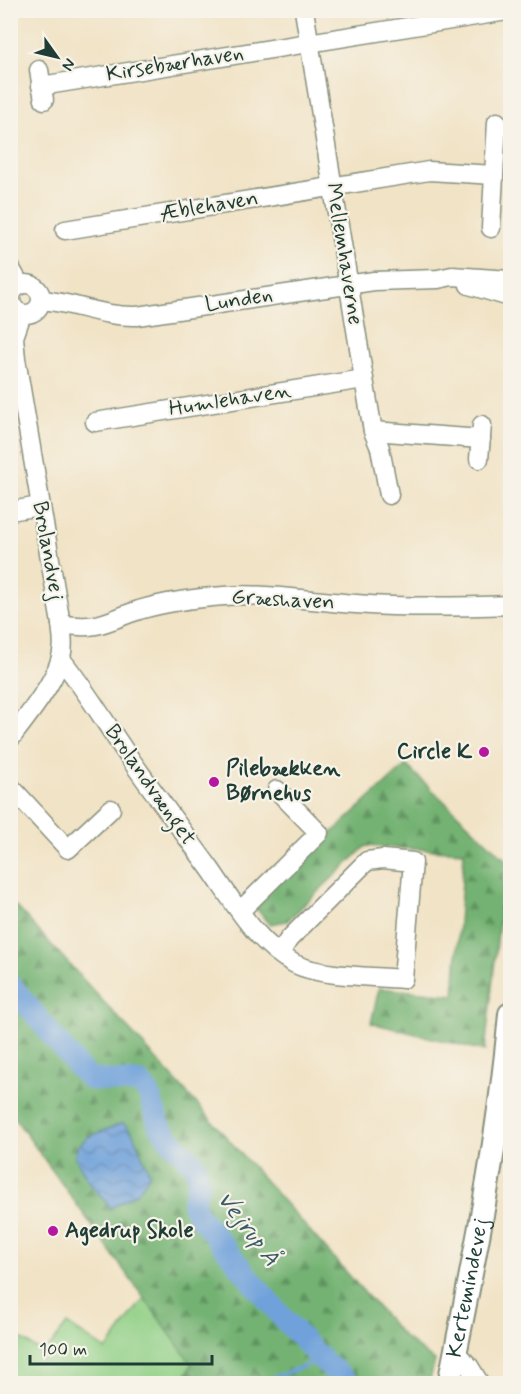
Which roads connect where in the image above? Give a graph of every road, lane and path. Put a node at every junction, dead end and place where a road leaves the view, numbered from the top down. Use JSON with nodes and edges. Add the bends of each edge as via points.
{"nodes":[{"id":1,"x":304,"y":10,"type":"edge"},
{"id":2,"x":507,"y":11,"type":"edge"},
{"id":3,"x":309,"y":42,"type":"junction"},
{"id":4,"x":41,"y":86,"type":"dead end"},
{"id":5,"x":497,"y":122,"type":"dead end"},
{"id":6,"x":494,"y":175,"type":"junction"},
{"id":7,"x":333,"y":186,"type":"junction"},
{"id":8,"x":491,"y":228,"type":"dead end"},
{"id":9,"x":65,"y":230,"type":"dead end"},
{"id":10,"x":10,"y":267,"type":"edge"},
{"id":11,"x":438,"y":279,"type":"junction"},
{"id":12,"x":510,"y":280,"type":"edge"},
{"id":13,"x":348,"y":283,"type":"junction"},
{"id":14,"x":20,"y":285,"type":"junction"},
{"id":15,"x":510,"y":297,"type":"edge"},
{"id":16,"x":42,"y":300,"type":"junction"},
{"id":17,"x":22,"y":314,"type":"junction"},
{"id":18,"x":12,"y":337,"type":"edge"},
{"id":19,"x":364,"y":379,"type":"junction"},
{"id":20,"x":95,"y":421,"type":"dead end"},
{"id":21,"x":373,"y":431,"type":"junction"},
{"id":22,"x":479,"y":459,"type":"dead end"},
{"id":23,"x":389,"y":495,"type":"dead end"},
{"id":24,"x":40,"y":506,"type":"junction"},
{"id":25,"x":10,"y":511,"type":"edge"},
{"id":26,"x":510,"y":605,"type":"edge"},
{"id":27,"x":61,"y":624,"type":"junction"},
{"id":28,"x":61,"y":659,"type":"junction"},
{"id":29,"x":10,"y":739,"type":"edge"},
{"id":30,"x":10,"y":786,"type":"edge"},
{"id":31,"x":277,"y":790,"type":"dead end"},
{"id":32,"x":111,"y":809,"type":"dead end"},
{"id":33,"x":240,"y":911,"type":"junction"},
{"id":34,"x":280,"y":953,"type":"junction"},
{"id":35,"x":510,"y":1014,"type":"edge"},
{"id":36,"x":455,"y":1352,"type":"junction"},
{"id":37,"x":449,"y":1383,"type":"edge"},
{"id":38,"x":480,"y":1383,"type":"edge"}],
"edges":[{"from":1,"to":3,"type":"street","name":"Mellemhaverne"},
{"from":2,"to":3,"type":"street","name":"Kirsebærhaven"},
{"from":3,"to":4,"type":"street","name":"Kirsebærhaven"},
{"from":3,"to":7,"type":"street","name":"Mellemhaverne"},
{"from":5,"to":6,"type":"street"},
{"from":6,"to":7,"type":"street","name":"Æblehaven","via":[[429,171]]},
{"from":6,"to":8,"type":"street"},
{"from":7,"to":9,"type":"street","name":"Æblehaven","via":[[86,232]]},
{"from":7,"to":13,"type":"street","name":"Mellemhaverne"},
{"from":10,"to":14,"type":"street"},
{"from":11,"to":12,"type":"street","name":"Lunden","via":[[452,276]]},
{"from":11,"to":13,"type":"street","name":"Lunden"},
{"from":11,"to":15,"type":"street","name":"Lunden"},
{"from":13,"to":16,"type":"street","name":"Lunden","via":[[137,316],[101,314]]},
{"from":13,"to":19,"type":"street","name":"Mellemhaverne"},
{"from":14,"to":16,"type":"street","via":[[36,287]]},
{"from":14,"to":17,"type":"street","via":[[11,298],[16,311]]},
{"from":16,"to":17,"type":"street","via":[[31,314]]},
{"from":17,"to":18,"type":"street","name":"Brolandvej"},
{"from":18,"to":24,"type":"street","name":"Brolandvej"},
{"from":19,"to":20,"type":"street","name":"Humlehaven"},
{"from":19,"to":21,"type":"street","name":"Mellemhaverne"},
{"from":21,"to":22,"type":"street","via":[[481,432]]},
{"from":21,"to":23,"type":"street","name":"Mellemhaverne"},
{"from":24,"to":25,"type":"street"},
{"from":24,"to":27,"type":"street","name":"Brolandvej"},
{"from":26,"to":27,"type":"street","name":"Græshaven","via":[[378,606],[279,596],[224,596],[164,604],[95,626]]},
{"from":27,"to":28,"type":"street","name":"Brolandvej"},
{"from":28,"to":29,"type":"street","name":"Brolandvej"},
{"from":28,"to":33,"type":"street","name":"Brolandvænget"},
{"from":30,"to":32,"type":"street","via":[[68,849]]},
{"from":31,"to":33,"type":"street","via":[[319,833]]},
{"from":33,"to":34,"type":"street","name":"Brolandvænget","via":[[267,944]]},
{"from":34,"to":34,"type":"street","name":"Brolandvænget","via":[[296,964],[320,971],[403,979],[413,862],[367,861],[289,939]]},
{"from":35,"to":36,"type":"main road","name":"Kertemindevej","via":[[502,1091]]},
{"from":36,"to":37,"type":"main road","name":"Kertemindevej"},
{"from":36,"to":38,"type":"street"}]}
